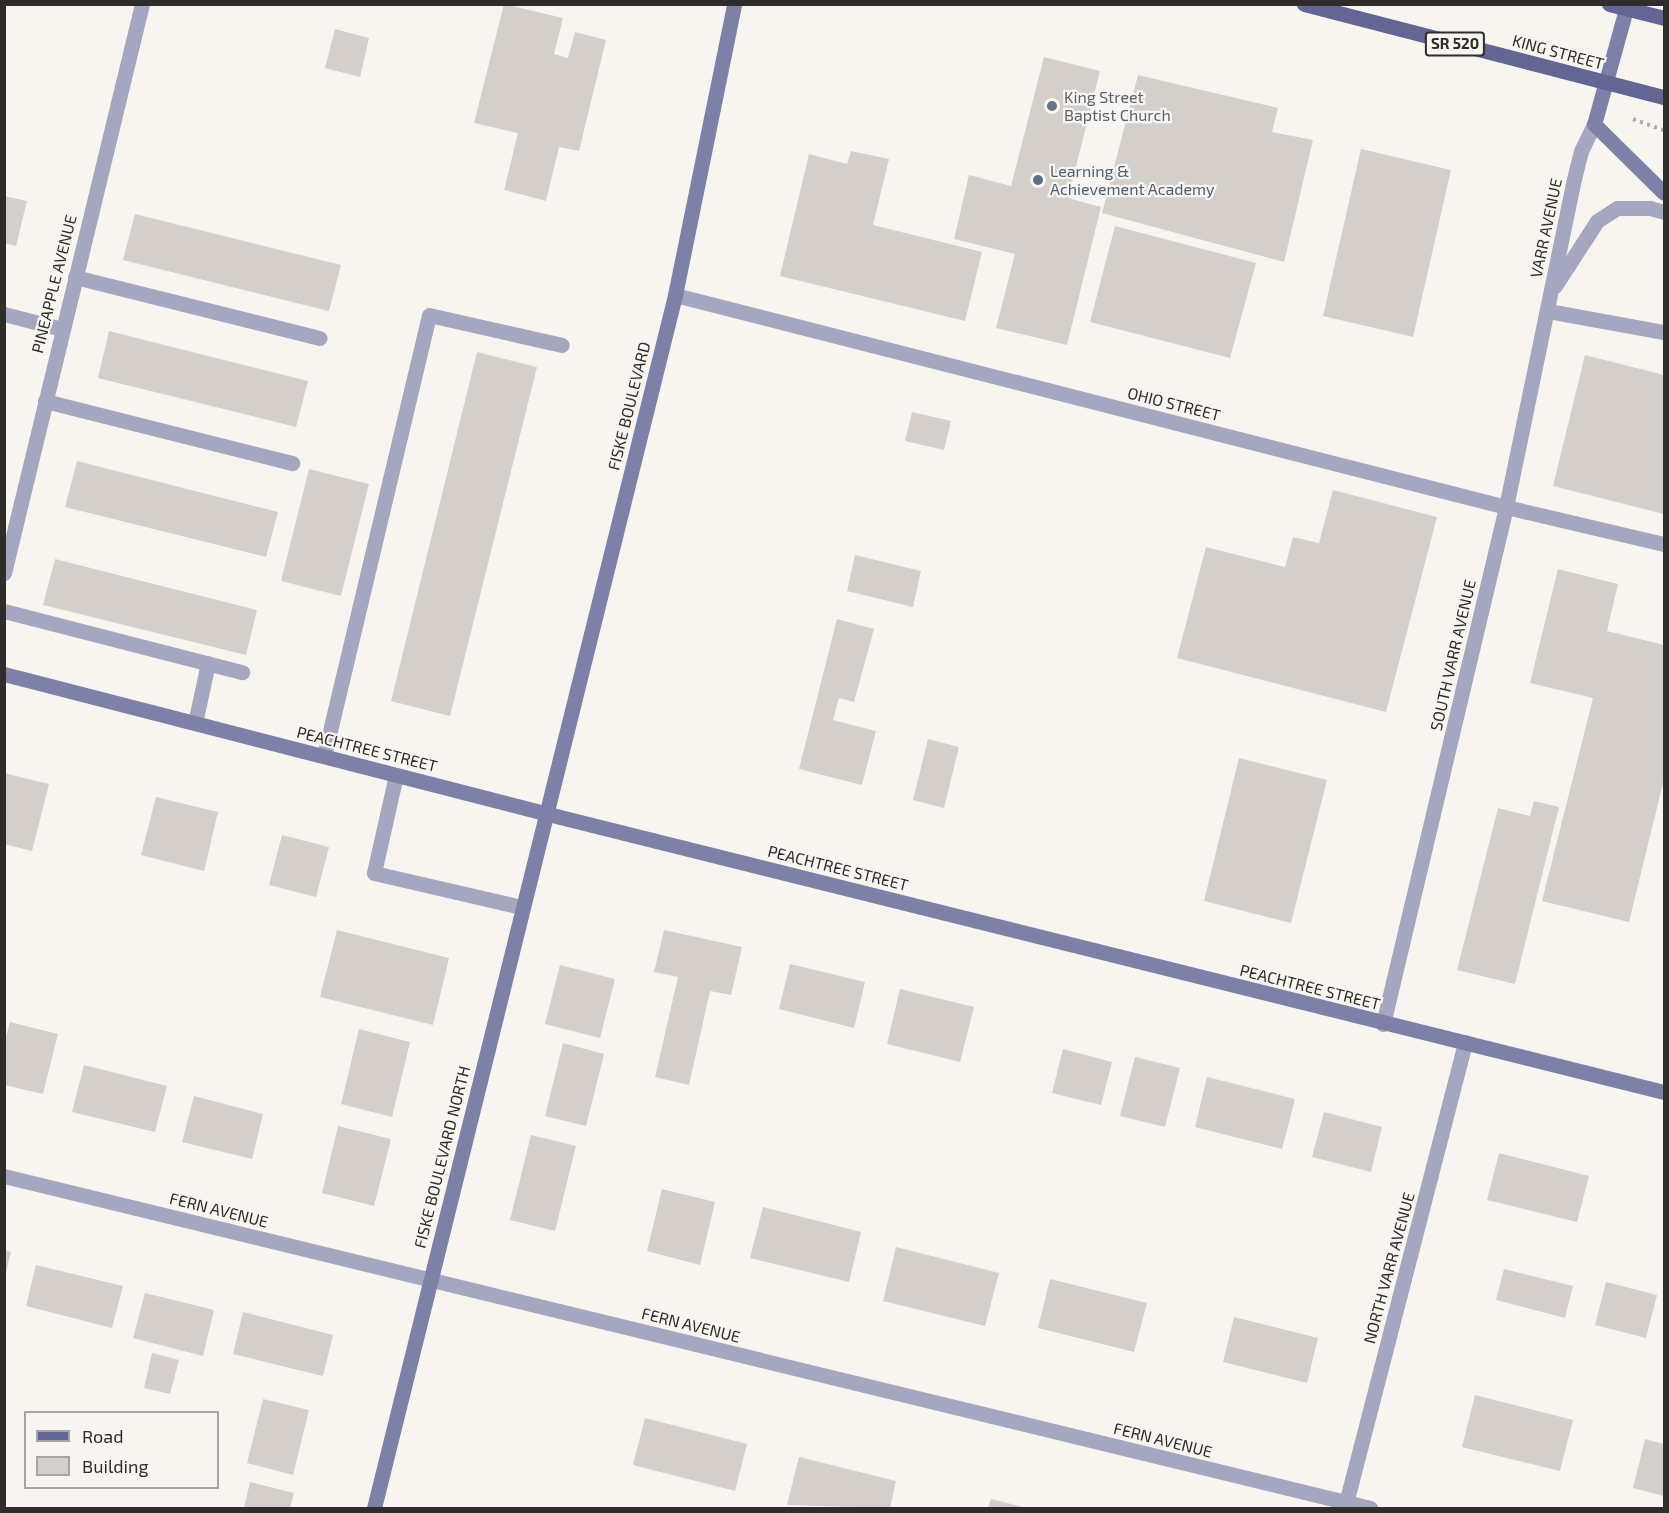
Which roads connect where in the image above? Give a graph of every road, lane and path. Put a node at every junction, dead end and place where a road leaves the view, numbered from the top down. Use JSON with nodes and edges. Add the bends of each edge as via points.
{"nodes":[{"id":1,"x":142,"y":4,"type":"edge"},
{"id":2,"x":734,"y":4,"type":"edge"},
{"id":3,"x":1304,"y":4,"type":"edge"},
{"id":4,"x":1609,"y":4,"type":"edge"},
{"id":5,"x":1626,"y":7,"type":"edge"},
{"id":6,"x":1665,"y":18,"type":"edge"},
{"id":7,"x":1605,"y":83,"type":"junction"},
{"id":8,"x":1665,"y":97,"type":"edge"},
{"id":9,"x":1633,"y":119,"type":"dead end"},
{"id":10,"x":1594,"y":124,"type":"junction"},
{"id":11,"x":1665,"y":130,"type":"edge"},
{"id":12,"x":1665,"y":193,"type":"edge"},
{"id":13,"x":1665,"y":212,"type":"edge"},
{"id":14,"x":75,"y":277,"type":"junction"},
{"id":15,"x":1551,"y":293,"type":"junction"},
{"id":16,"x":675,"y":296,"type":"junction"},
{"id":17,"x":1548,"y":311,"type":"junction"},
{"id":18,"x":4,"y":314,"type":"edge"},
{"id":19,"x":62,"y":329,"type":"junction"},
{"id":20,"x":1665,"y":332,"type":"edge"},
{"id":21,"x":320,"y":338,"type":"dead end"},
{"id":22,"x":562,"y":345,"type":"dead end"},
{"id":23,"x":45,"y":401,"type":"junction"},
{"id":24,"x":292,"y":464,"type":"dead end"},
{"id":25,"x":1506,"y":507,"type":"junction"},
{"id":26,"x":1665,"y":544,"type":"edge"},
{"id":27,"x":4,"y":573,"type":"edge"},
{"id":28,"x":4,"y":611,"type":"edge"},
{"id":29,"x":208,"y":663,"type":"junction"},
{"id":30,"x":242,"y":672,"type":"dead end"},
{"id":31,"x":4,"y":674,"type":"edge"},
{"id":32,"x":195,"y":723,"type":"junction"},
{"id":33,"x":324,"y":756,"type":"junction"},
{"id":34,"x":396,"y":775,"type":"junction"},
{"id":35,"x":544,"y":813,"type":"junction"},
{"id":36,"x":522,"y":907,"type":"junction"},
{"id":37,"x":1383,"y":1024,"type":"junction"},
{"id":38,"x":1466,"y":1042,"type":"junction"},
{"id":39,"x":1665,"y":1092,"type":"edge"},
{"id":40,"x":4,"y":1176,"type":"edge"},
{"id":41,"x":431,"y":1280,"type":"junction"},
{"id":42,"x":1346,"y":1503,"type":"junction"},
{"id":43,"x":374,"y":1509,"type":"edge"},
{"id":44,"x":1370,"y":1509,"type":"edge"}],
"edges":[{"from":1,"to":14,"type":"street","name":"PINEAPPLE AVENUE"},
{"from":2,"to":16,"type":"street","name":"FISKE BOULEVARD"},
{"from":3,"to":7,"type":"main road","name":"KING STREET","number":"SR 520"},
{"from":4,"to":5,"type":"main road"},
{"from":5,"to":6,"type":"main road"},
{"from":5,"to":7,"type":"street"},
{"from":7,"to":8,"type":"main road","name":"KING STREET","number":"SR 520"},
{"from":7,"to":10,"type":"street"},
{"from":9,"to":11,"type":"path"},
{"from":10,"to":12,"type":"street"},
{"from":10,"to":15,"type":"street","name":"VARR AVENUE","via":[[1581,151]]},
{"from":13,"to":15,"type":"street","name":"VARR AVENUE","via":[[1617,208],[1597,221]]},
{"from":14,"to":19,"type":"street","name":"PINEAPPLE AVENUE"},
{"from":14,"to":21,"type":"street"},
{"from":15,"to":17,"type":"street","name":"SOUTH VARR AVENUE"},
{"from":16,"to":25,"type":"street","name":"OHIO STREET"},
{"from":16,"to":35,"type":"street","name":"FISKE BOULEVARD"},
{"from":17,"to":20,"type":"street"},
{"from":17,"to":25,"type":"street","name":"SOUTH VARR AVENUE"},
{"from":18,"to":19,"type":"street"},
{"from":19,"to":23,"type":"street","name":"PINEAPPLE AVENUE"},
{"from":22,"to":33,"type":"street","via":[[429,315]]},
{"from":23,"to":24,"type":"street"},
{"from":23,"to":27,"type":"street","name":"PINEAPPLE AVENUE"},
{"from":25,"to":26,"type":"street","name":"OHIO STREET"},
{"from":25,"to":37,"type":"street","name":"SOUTH VARR AVENUE"},
{"from":28,"to":29,"type":"street"},
{"from":29,"to":30,"type":"street"},
{"from":29,"to":32,"type":"street"},
{"from":31,"to":32,"type":"street","name":"PEACHTREE STREET"},
{"from":32,"to":33,"type":"street","name":"PEACHTREE STREET"},
{"from":33,"to":34,"type":"street","name":"PEACHTREE STREET"},
{"from":34,"to":35,"type":"street","name":"PEACHTREE STREET"},
{"from":34,"to":36,"type":"street","via":[[374,873]]},
{"from":35,"to":36,"type":"street","name":"FISKE BOULEVARD NORTH"},
{"from":35,"to":37,"type":"street","name":"PEACHTREE STREET"},
{"from":36,"to":41,"type":"street","name":"FISKE BOULEVARD NORTH"},
{"from":37,"to":38,"type":"street","name":"PEACHTREE STREET"},
{"from":38,"to":39,"type":"street","name":"PEACHTREE STREET"},
{"from":38,"to":42,"type":"street","name":"NORTH VARR AVENUE"},
{"from":40,"to":41,"type":"street","name":"FERN AVENUE"},
{"from":41,"to":42,"type":"street","name":"FERN AVENUE"},
{"from":41,"to":43,"type":"street","name":"FISKE BOULEVARD NORTH"},
{"from":42,"to":44,"type":"street","name":"FERN AVENUE"}]}
